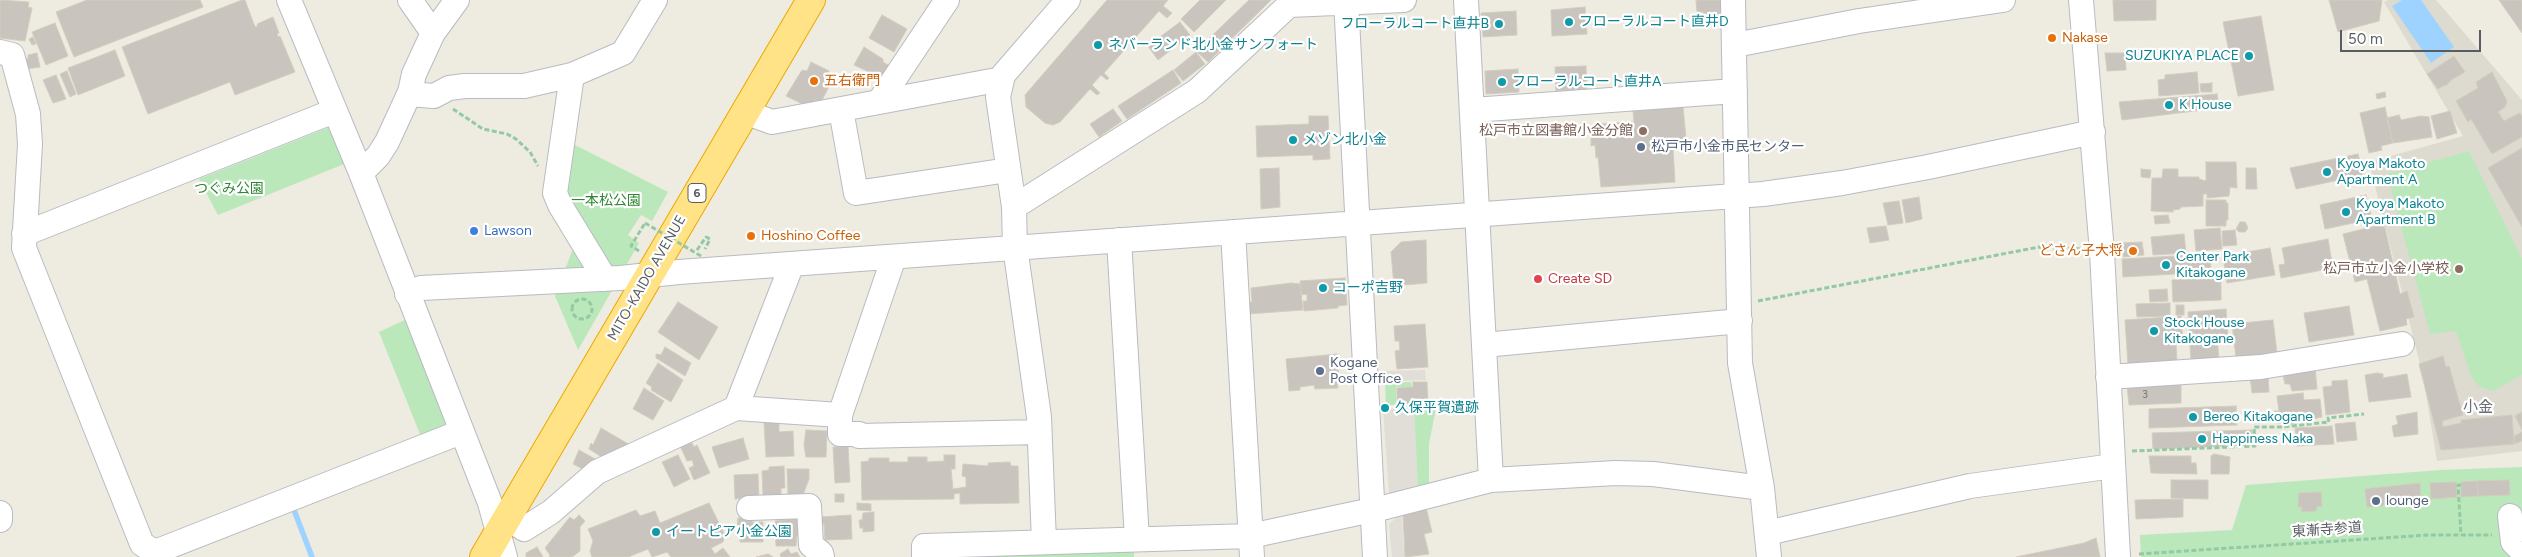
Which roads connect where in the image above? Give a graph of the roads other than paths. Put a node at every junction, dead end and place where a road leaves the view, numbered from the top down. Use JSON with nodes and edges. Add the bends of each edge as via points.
{"nodes":[{"id":1,"x":289,"y":0,"type":"edge"},
{"id":2,"x":410,"y":0,"type":"edge"},
{"id":3,"x":457,"y":0,"type":"edge"},
{"id":4,"x":655,"y":0,"type":"edge"},
{"id":5,"x":811,"y":0,"type":"edge"},
{"id":6,"x":947,"y":0,"type":"edge"},
{"id":7,"x":1068,"y":0,"type":"edge"},
{"id":8,"x":1346,"y":0,"type":"edge"},
{"id":9,"x":1381,"y":0,"type":"edge"},
{"id":10,"x":1404,"y":0,"type":"edge"},
{"id":11,"x":1466,"y":0,"type":"edge"},
{"id":12,"x":1733,"y":0,"type":"edge"},
{"id":13,"x":2003,"y":0,"type":"edge"},
{"id":14,"x":2081,"y":0,"type":"edge"},
{"id":15,"x":432,"y":33,"type":"junction"},
{"id":16,"x":1735,"y":45,"type":"junction"},
{"id":17,"x":0,"y":52,"type":"edge"},
{"id":18,"x":572,"y":75,"type":"junction"},
{"id":19,"x":1002,"y":79,"type":"junction"},
{"id":20,"x":1736,"y":91,"type":"junction"},
{"id":21,"x":409,"y":94,"type":"junction"},
{"id":22,"x":879,"y":102,"type":"junction"},
{"id":23,"x":841,"y":110,"type":"junction"},
{"id":24,"x":1473,"y":110,"type":"junction"},
{"id":25,"x":334,"y":111,"type":"junction"},
{"id":26,"x":745,"y":112,"type":"junction"},
{"id":27,"x":2093,"y":132,"type":"junction"},
{"id":28,"x":1008,"y":170,"type":"junction"},
{"id":29,"x":360,"y":173,"type":"junction"},
{"id":30,"x":1738,"y":195,"type":"junction"},
{"id":31,"x":1014,"y":207,"type":"junction"},
{"id":32,"x":1477,"y":213,"type":"junction"},
{"id":33,"x":1357,"y":223,"type":"junction"},
{"id":34,"x":1233,"y":232,"type":"junction"},
{"id":35,"x":24,"y":234,"type":"junction"},
{"id":36,"x":1119,"y":240,"type":"junction"},
{"id":37,"x":1015,"y":247,"type":"junction"},
{"id":38,"x":894,"y":257,"type":"junction"},
{"id":39,"x":644,"y":263,"type":"junction"},
{"id":40,"x":792,"y":264,"type":"junction"},
{"id":41,"x":605,"y":279,"type":"junction"},
{"id":42,"x":407,"y":294,"type":"junction"},
{"id":43,"x":1740,"y":312,"type":"junction"},
{"id":44,"x":2402,"y":344,"type":"dead end"},
{"id":45,"x":1484,"y":345,"type":"junction"},
{"id":46,"x":2108,"y":378,"type":"junction"},
{"id":47,"x":736,"y":408,"type":"junction"},
{"id":48,"x":840,"y":415,"type":"junction"},
{"id":49,"x":461,"y":432,"type":"junction"},
{"id":50,"x":1039,"y":432,"type":"junction"},
{"id":51,"x":2119,"y":458,"type":"junction"},
{"id":52,"x":1491,"y":480,"type":"junction"},
{"id":53,"x":1762,"y":488,"type":"junction"},
{"id":54,"x":750,"y":508,"type":"dead end"},
{"id":55,"x":1373,"y":510,"type":"junction"},
{"id":56,"x":0,"y":513,"type":"edge"},
{"id":57,"x":0,"y":520,"type":"edge"},
{"id":58,"x":1767,"y":533,"type":"junction"},
{"id":59,"x":504,"y":535,"type":"edge"},
{"id":60,"x":1137,"y":539,"type":"junction"},
{"id":61,"x":1044,"y":542,"type":"junction"},
{"id":62,"x":1251,"y":546,"type":"edge"},
{"id":63,"x":2126,"y":556,"type":"edge"},
{"id":64,"x":484,"y":557,"type":"edge"},
{"id":65,"x":822,"y":557,"type":"edge"},
{"id":66,"x":924,"y":557,"type":"edge"},
{"id":67,"x":1375,"y":557,"type":"edge"},
{"id":68,"x":1769,"y":557,"type":"edge"}],
"edges":[{"from":1,"to":25,"type":"street"},
{"from":2,"to":15,"type":"street"},
{"from":3,"to":15,"type":"street"},
{"from":4,"to":18,"type":"street","via":[[623,53]]},
{"from":5,"to":26,"type":"highway","name":"MITO-KAIDO AVENUE","number":"6"},
{"from":6,"to":22,"type":"street"},
{"from":7,"to":19,"type":"street"},
{"from":8,"to":9,"type":"street"},
{"from":8,"to":31,"type":"street","via":[[1289,5],[1197,91]]},
{"from":8,"to":33,"type":"street"},
{"from":9,"to":10,"type":"street"},
{"from":11,"to":24,"type":"street"},
{"from":12,"to":16,"type":"street"},
{"from":13,"to":16,"type":"street","via":[[1859,20]]},
{"from":14,"to":27,"type":"street"},
{"from":15,"to":21,"type":"street"},
{"from":16,"to":20,"type":"street"},
{"from":17,"to":35,"type":"street","via":[[12,55],[28,114],[30,144]]},
{"from":18,"to":21,"type":"street","via":[[524,86],[449,88],[434,96]]},
{"from":18,"to":41,"type":"street","via":[[549,184]]},
{"from":19,"to":22,"type":"street"},
{"from":19,"to":28,"type":"street","via":[[998,97]]},
{"from":20,"to":24,"type":"street"},
{"from":20,"to":30,"type":"street"},
{"from":21,"to":29,"type":"street","via":[[388,142]]},
{"from":22,"to":23,"type":"street"},
{"from":23,"to":26,"type":"street","via":[[772,122]]},
{"from":23,"to":28,"type":"street","via":[[856,193]]},
{"from":24,"to":32,"type":"street"},
{"from":25,"to":29,"type":"street"},
{"from":25,"to":35,"type":"street"},
{"from":26,"to":39,"type":"highway","name":"MITO-KAIDO AVENUE","number":"6"},
{"from":27,"to":30,"type":"street","via":[[1842,183]]},
{"from":27,"to":46,"type":"street"},
{"from":28,"to":31,"type":"street"},
{"from":29,"to":42,"type":"street"},
{"from":30,"to":32,"type":"street"},
{"from":30,"to":43,"type":"street"},
{"from":31,"to":37,"type":"street"},
{"from":32,"to":33,"type":"street"},
{"from":32,"to":45,"type":"street"},
{"from":33,"to":34,"type":"street"},
{"from":33,"to":55,"type":"street"},
{"from":34,"to":36,"type":"street"},
{"from":34,"to":62,"type":"street"},
{"from":35,"to":49,"type":"street","via":[[24,248],[36,283],[142,544],[155,552]]},
{"from":36,"to":37,"type":"street"},
{"from":36,"to":60,"type":"street"},
{"from":37,"to":38,"type":"street"},
{"from":37,"to":50,"type":"street","via":[[1035,379]]},
{"from":38,"to":40,"type":"street"},
{"from":38,"to":48,"type":"street"},
{"from":39,"to":40,"type":"street"},
{"from":39,"to":41,"type":"street"},
{"from":39,"to":59,"type":"highway","name":"MITO-KAIDO AVENUE","number":"6"},
{"from":40,"to":47,"type":"street"},
{"from":41,"to":42,"type":"street","via":[[422,288]]},
{"from":42,"to":49,"type":"street"},
{"from":43,"to":45,"type":"street"},
{"from":43,"to":53,"type":"street","via":[[1740,363]]},
{"from":44,"to":46,"type":"street","via":[[2261,367]]},
{"from":45,"to":52,"type":"street"},
{"from":46,"to":51,"type":"street"},
{"from":47,"to":48,"type":"street"},
{"from":47,"to":59,"type":"street","via":[[597,472],[551,512],[524,529]]},
{"from":48,"to":50,"type":"street","via":[[840,434],[858,436]]},
{"from":49,"to":59,"type":"street"},
{"from":50,"to":61,"type":"street"},
{"from":51,"to":58,"type":"street","via":[[1970,486]]},
{"from":51,"to":63,"type":"street"},
{"from":52,"to":53,"type":"street","via":[[1616,472]]},
{"from":52,"to":55,"type":"street"},
{"from":53,"to":58,"type":"street"},
{"from":54,"to":65,"type":"street","via":[[809,506],[811,546]]},
{"from":55,"to":62,"type":"street"},
{"from":55,"to":67,"type":"street"},
{"from":56,"to":57,"type":"street"},
{"from":58,"to":68,"type":"street"},
{"from":59,"to":64,"type":"highway","name":"MITO-KAIDO AVENUE","number":"6"},
{"from":60,"to":61,"type":"street"},
{"from":60,"to":62,"type":"street"},
{"from":61,"to":66,"type":"street","via":[[924,546]]}]}
